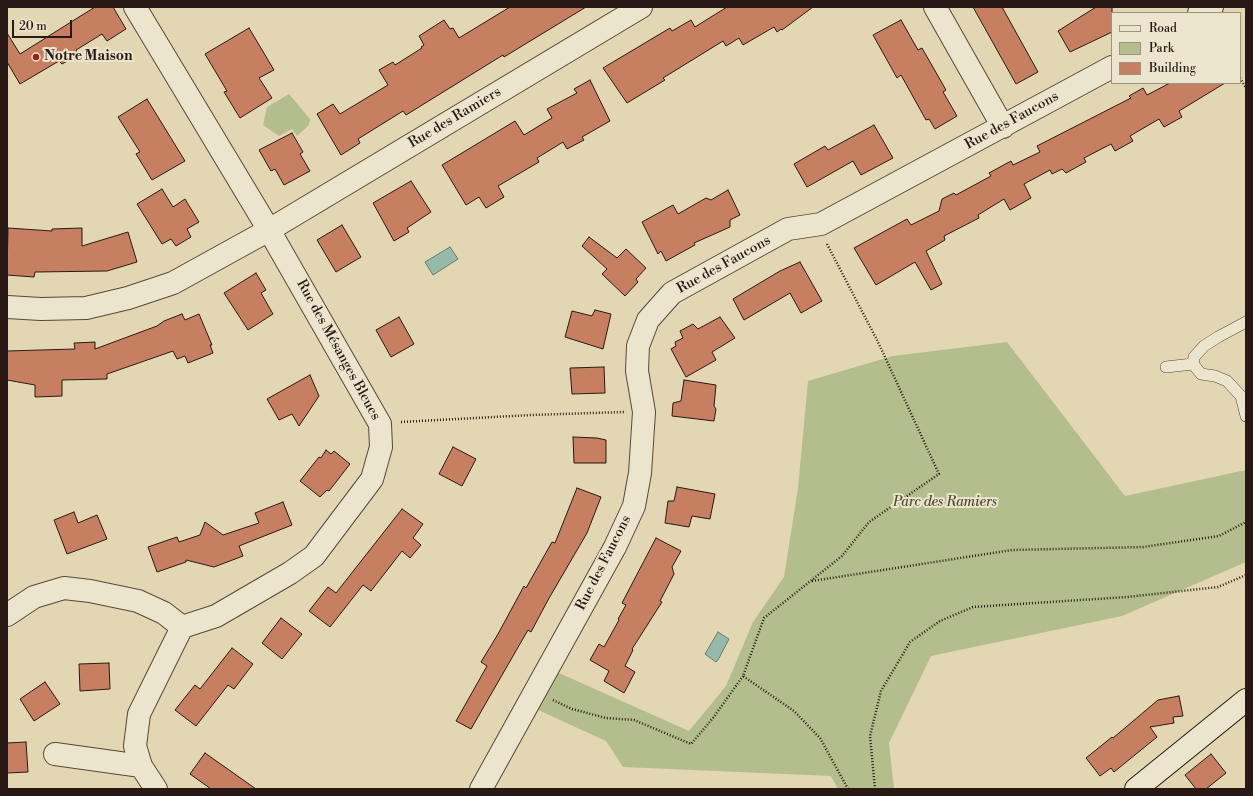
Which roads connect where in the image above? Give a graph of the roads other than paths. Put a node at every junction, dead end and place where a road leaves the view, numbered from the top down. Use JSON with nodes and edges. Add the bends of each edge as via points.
{"nodes":[{"id":1,"x":135,"y":7,"type":"edge"},
{"id":2,"x":641,"y":7,"type":"edge"},
{"id":3,"x":935,"y":7,"type":"edge"},
{"id":4,"x":1212,"y":7,"type":"edge"},
{"id":5,"x":1201,"y":12,"type":"edge"},
{"id":6,"x":1111,"y":68,"type":"edge"},
{"id":7,"x":1003,"y":127,"type":"junction"},
{"id":8,"x":269,"y":230,"type":"junction"},
{"id":9,"x":7,"y":307,"type":"edge"},
{"id":10,"x":1246,"y":322,"type":"edge"},
{"id":11,"x":1193,"y":364,"type":"junction"},
{"id":12,"x":1166,"y":367,"type":"dead end"},
{"id":13,"x":1246,"y":416,"type":"edge"},
{"id":14,"x":7,"y":615,"type":"edge"},
{"id":15,"x":182,"y":627,"type":"junction"},
{"id":16,"x":1246,"y":700,"type":"edge"},
{"id":17,"x":55,"y":754,"type":"dead end"},
{"id":18,"x":141,"y":766,"type":"junction"},
{"id":19,"x":156,"y":789,"type":"edge"},
{"id":20,"x":481,"y":789,"type":"edge"},
{"id":21,"x":1136,"y":789,"type":"edge"}],
"edges":[{"from":1,"to":8,"type":"street","name":"Rue des Mésanges Bleues"},
{"from":2,"to":8,"type":"street","name":"Rue des Ramiers"},
{"from":3,"to":7,"type":"street"},
{"from":4,"to":5,"type":"street"},
{"from":6,"to":7,"type":"street","name":"Rue des Faucons"},
{"from":7,"to":20,"type":"street","name":"Rue des Faucons","via":[[821,224],[788,229],[672,293],[648,320],[638,346],[637,371],[644,412],[640,473],[634,506],[615,547]]},
{"from":8,"to":9,"type":"street","name":"Rue des Ramiers","via":[[173,283],[128,298],[86,308]]},
{"from":8,"to":15,"type":"street","name":"Rue des Mésanges Bleues","via":[[380,424],[381,447],[372,479],[314,556],[216,616]]},
{"from":10,"to":11,"type":"lane","via":[[1204,346],[1194,357]]},
{"from":11,"to":12,"type":"lane"},
{"from":11,"to":13,"type":"lane","via":[[1201,374],[1227,381],[1241,396]]},
{"from":14,"to":15,"type":"street","via":[[34,597],[64,588],[138,601],[164,613]]},
{"from":15,"to":18,"type":"street","via":[[139,714],[135,746]]},
{"from":16,"to":21,"type":"street"},
{"from":17,"to":18,"type":"street"},
{"from":18,"to":19,"type":"street"}]}
